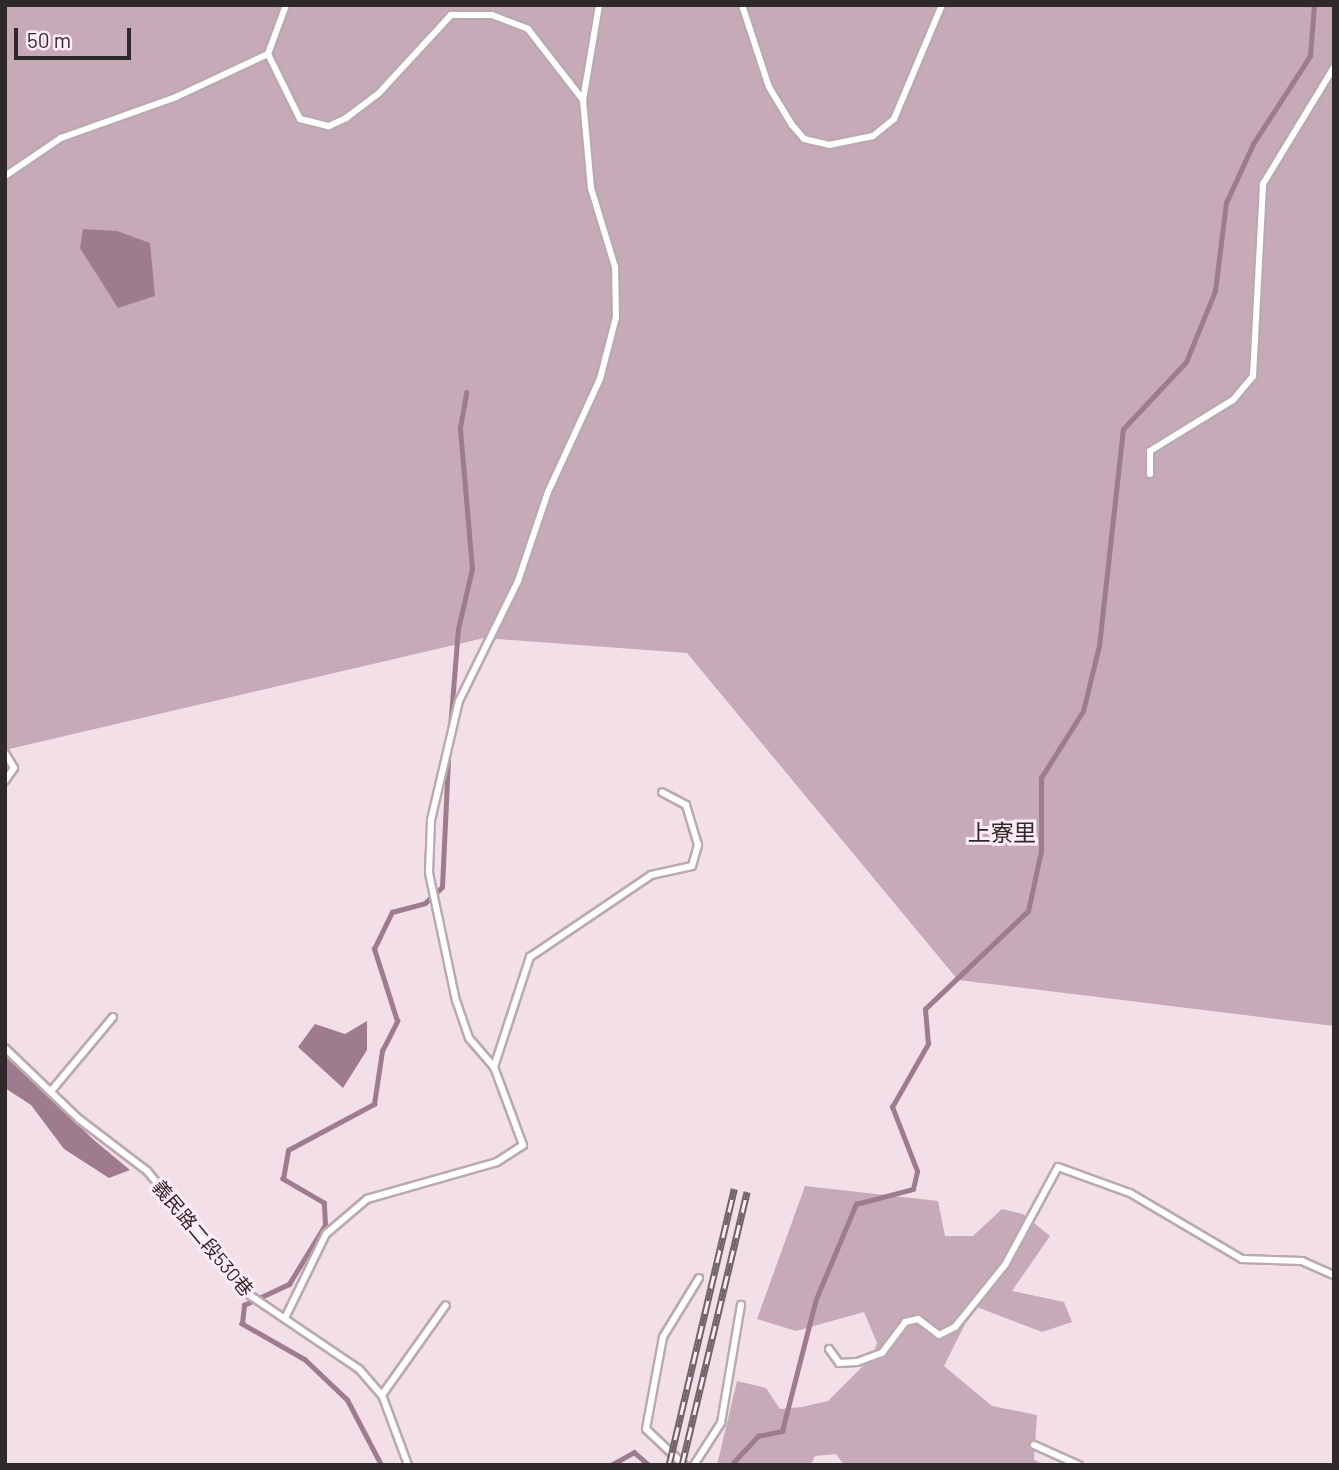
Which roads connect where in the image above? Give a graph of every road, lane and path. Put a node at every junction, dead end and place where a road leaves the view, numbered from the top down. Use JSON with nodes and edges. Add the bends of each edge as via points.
{"nodes":[{"id":1,"x":286,"y":5,"type":"edge"},
{"id":2,"x":600,"y":5,"type":"edge"},
{"id":3,"x":742,"y":5,"type":"edge"},
{"id":4,"x":942,"y":5,"type":"edge"},
{"id":5,"x":268,"y":54,"type":"junction"},
{"id":6,"x":1334,"y":67,"type":"edge"},
{"id":7,"x":583,"y":100,"type":"junction"},
{"id":8,"x":5,"y":176,"type":"edge"},
{"id":9,"x":1150,"y":474,"type":"dead end"},
{"id":10,"x":5,"y":753,"type":"edge"},
{"id":11,"x":5,"y":781,"type":"edge"},
{"id":12,"x":662,"y":792,"type":"dead end"},
{"id":13,"x":113,"y":1017,"type":"dead end"},
{"id":14,"x":5,"y":1048,"type":"edge"},
{"id":15,"x":494,"y":1067,"type":"junction"},
{"id":16,"x":52,"y":1090,"type":"junction"},
{"id":17,"x":1334,"y":1275,"type":"edge"},
{"id":18,"x":699,"y":1278,"type":"dead end"},
{"id":19,"x":446,"y":1305,"type":"dead end"},
{"id":20,"x":741,"y":1305,"type":"dead end"},
{"id":21,"x":286,"y":1316,"type":"junction"},
{"id":22,"x":829,"y":1349,"type":"dead end"},
{"id":23,"x":382,"y":1395,"type":"junction"},
{"id":24,"x":1034,"y":1446,"type":"dead end"},
{"id":25,"x":408,"y":1465,"type":"edge"},
{"id":26,"x":684,"y":1465,"type":"edge"},
{"id":27,"x":694,"y":1465,"type":"edge"},
{"id":28,"x":1079,"y":1465,"type":"edge"}],
"edges":[{"from":1,"to":5,"type":"lane"},
{"from":2,"to":7,"type":"lane"},
{"from":3,"to":4,"type":"lane","via":[[769,87],[792,125],[804,139],[829,145],[873,136],[894,119]]},
{"from":5,"to":7,"type":"lane","via":[[300,119],[329,126],[379,93],[451,15],[492,15],[528,29]]},
{"from":5,"to":8,"type":"lane","via":[[176,97],[83,127]]},
{"from":6,"to":9,"type":"lane","via":[[1263,184],[1253,376],[1233,400],[1150,452]]},
{"from":7,"to":15,"type":"lane","via":[[591,188],[615,267],[617,317],[600,379],[548,492],[518,581],[458,701],[431,820],[429,873],[456,1001],[469,1038]]},
{"from":10,"to":11,"type":"lane","via":[[14,768]]},
{"from":12,"to":15,"type":"lane","via":[[685,805],[698,845],[692,866],[651,875],[530,957]]},
{"from":13,"to":16,"type":"lane"},
{"from":14,"to":16,"type":"lane","name":"義民路二段530巷"},
{"from":15,"to":21,"type":"lane","via":[[523,1145],[497,1162],[367,1199],[326,1234]]},
{"from":16,"to":21,"type":"lane","name":"義民路二段530巷","via":[[147,1171],[251,1297]]},
{"from":17,"to":22,"type":"lane","via":[[1302,1261],[1242,1259],[1068,1165],[1051,1175],[1005,1265],[955,1327],[939,1335],[918,1319],[905,1322],[882,1353],[857,1362],[839,1363]]},
{"from":18,"to":26,"type":"lane","via":[[663,1337],[646,1429]]},
{"from":19,"to":23,"type":"lane"},
{"from":20,"to":27,"type":"lane","via":[[721,1423]]},
{"from":21,"to":23,"type":"lane","name":"義民路二段530巷","via":[[359,1368]]},
{"from":23,"to":25,"type":"lane","name":"義民路二段530巷"},
{"from":24,"to":28,"type":"lane"}]}
